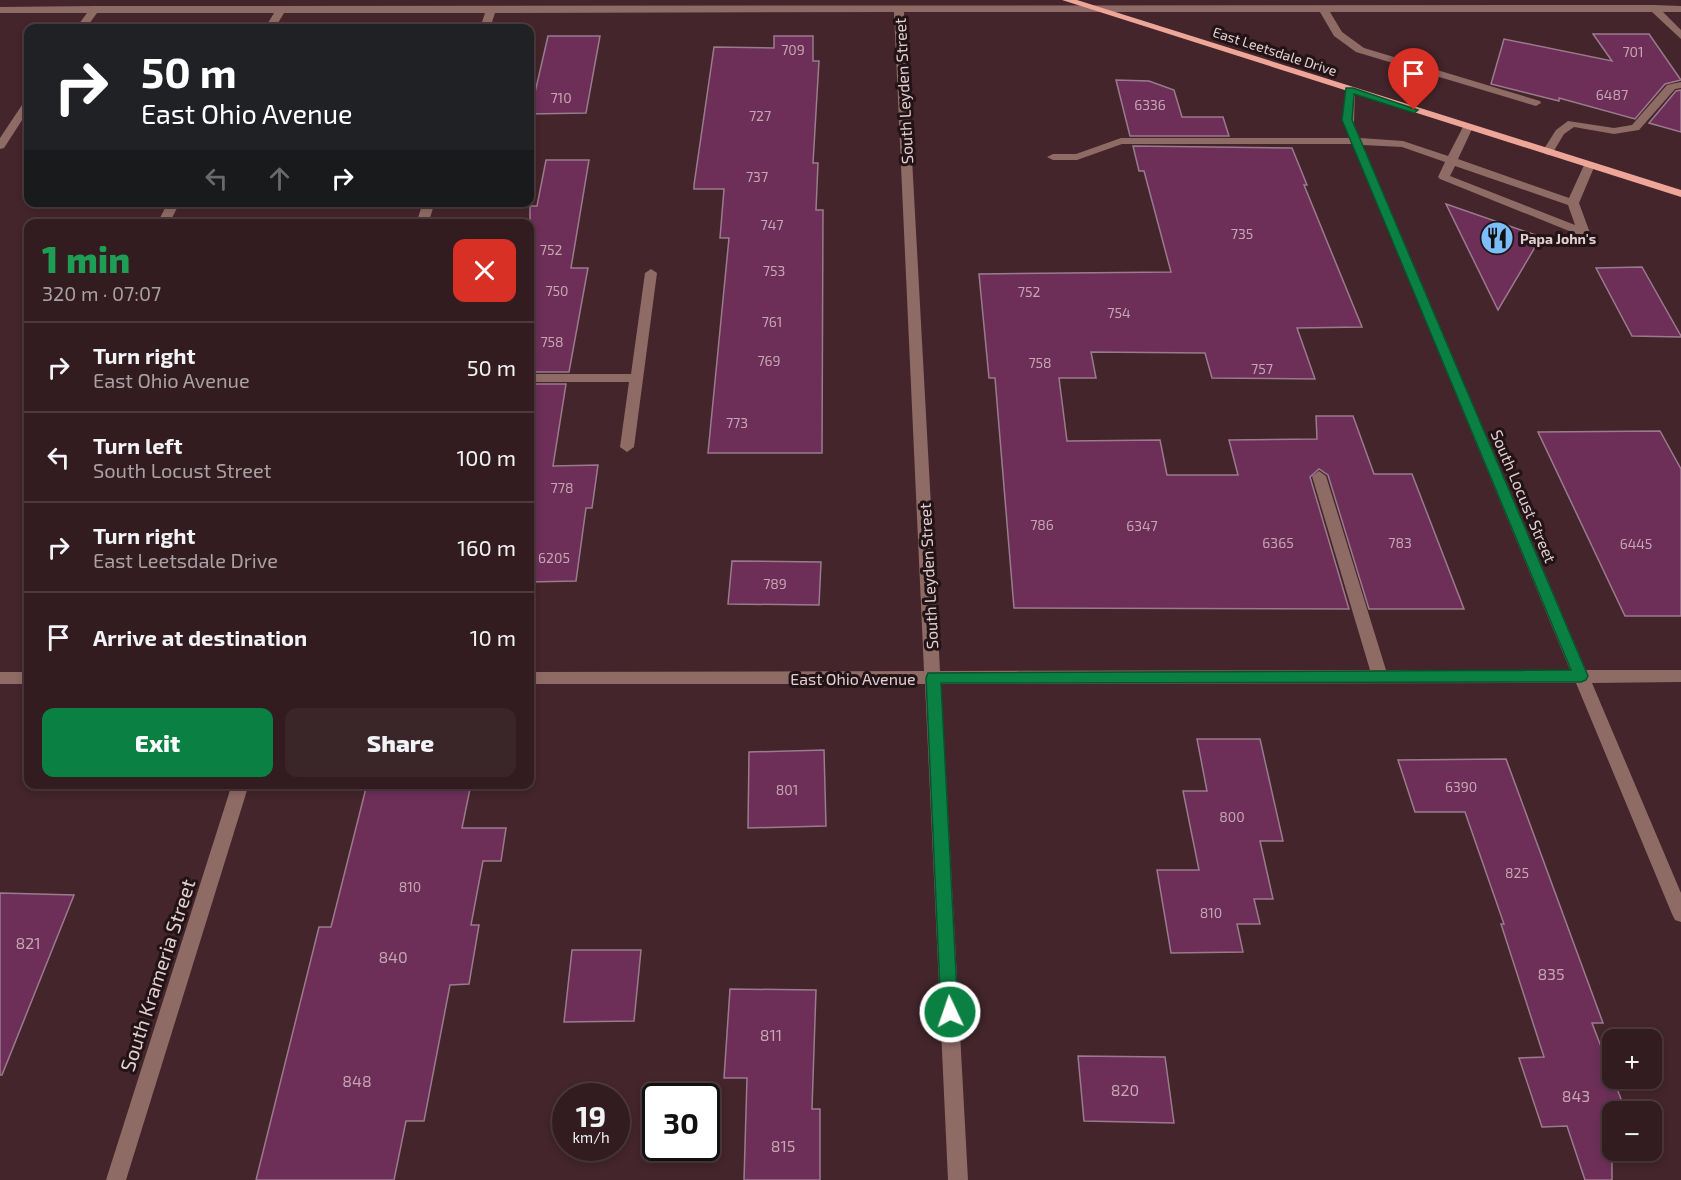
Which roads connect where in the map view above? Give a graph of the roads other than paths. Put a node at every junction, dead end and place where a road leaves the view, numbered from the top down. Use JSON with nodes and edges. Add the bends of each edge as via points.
{"nodes":[{"id":1,"x":1067,"y":0,"type":"edge"},
{"id":2,"x":393,"y":4,"type":"edge"},
{"id":3,"x":1654,"y":8,"type":"junction"},
{"id":4,"x":94,"y":9,"type":"junction"},
{"id":5,"x":281,"y":9,"type":"junction"},
{"id":6,"x":491,"y":9,"type":"junction"},
{"id":7,"x":898,"y":9,"type":"junction"},
{"id":8,"x":1096,"y":9,"type":"junction"},
{"id":9,"x":1323,"y":9,"type":"junction"},
{"id":10,"x":1681,"y":9,"type":"edge"},
{"id":11,"x":0,"y":10,"type":"edge"},
{"id":12,"x":84,"y":24,"type":"edge"},
{"id":13,"x":272,"y":24,"type":"edge"},
{"id":14,"x":486,"y":24,"type":"edge"},
{"id":15,"x":1681,"y":36,"type":"edge"},
{"id":16,"x":1681,"y":85,"type":"edge"},
{"id":17,"x":1350,"y":90,"type":"junction"},
{"id":18,"x":1536,"y":103,"type":"dead end"},
{"id":19,"x":24,"y":110,"type":"edge"},
{"id":20,"x":1468,"y":127,"type":"junction"},
{"id":21,"x":1356,"y":141,"type":"junction"},
{"id":22,"x":0,"y":146,"type":"edge"},
{"id":23,"x":1548,"y":152,"type":"junction"},
{"id":24,"x":1053,"y":157,"type":"dead end"},
{"id":25,"x":1451,"y":160,"type":"junction"},
{"id":26,"x":1589,"y":165,"type":"junction"},
{"id":27,"x":1681,"y":194,"type":"edge"},
{"id":28,"x":1573,"y":203,"type":"junction"},
{"id":29,"x":651,"y":273,"type":"dead end"},
{"id":30,"x":534,"y":378,"type":"edge"},
{"id":31,"x":637,"y":378,"type":"junction"},
{"id":32,"x":627,"y":447,"type":"dead end"},
{"id":33,"x":1319,"y":476,"type":"dead end"},
{"id":34,"x":1380,"y":676,"type":"junction"},
{"id":35,"x":1581,"y":676,"type":"junction"},
{"id":36,"x":1681,"y":676,"type":"edge"},
{"id":37,"x":0,"y":678,"type":"edge"},
{"id":38,"x":24,"y":678,"type":"edge"},
{"id":39,"x":534,"y":678,"type":"edge"},
{"id":40,"x":933,"y":678,"type":"junction"},
{"id":41,"x":239,"y":789,"type":"edge"},
{"id":42,"x":1681,"y":914,"type":"edge"},
{"id":43,"x":116,"y":1180,"type":"edge"},
{"id":44,"x":958,"y":1180,"type":"edge"}],
"edges":[{"from":1,"to":8,"type":"main road","name":"East Leetsdale Drive"},
{"from":2,"to":5,"type":"street"},
{"from":2,"to":6,"type":"street"},
{"from":3,"to":9,"type":"street"},
{"from":3,"to":10,"type":"street"},
{"from":3,"to":15,"type":"street"},
{"from":4,"to":5,"type":"street"},
{"from":4,"to":11,"type":"street"},
{"from":4,"to":12,"type":"street"},
{"from":5,"to":13,"type":"street"},
{"from":6,"to":7,"type":"street"},
{"from":6,"to":14,"type":"street"},
{"from":7,"to":8,"type":"street"},
{"from":7,"to":40,"type":"street","name":"South Leyden Street"},
{"from":8,"to":9,"type":"street"},
{"from":8,"to":17,"type":"main road","name":"East Leetsdale Drive"},
{"from":9,"to":18,"type":"street","via":[[1338,34],[1360,50]]},
{"from":16,"to":23,"type":"street","via":[[1671,87],[1635,128],[1614,131],[1572,123],[1560,132]]},
{"from":17,"to":20,"type":"main road","name":"East Leetsdale Drive"},
{"from":17,"to":21,"type":"street","name":"South Locust Street","via":[[1347,120]]},
{"from":19,"to":22,"type":"street"},
{"from":20,"to":23,"type":"main road","name":"East Leetsdale Drive"},
{"from":20,"to":25,"type":"street"},
{"from":21,"to":24,"type":"street","via":[[1121,141],[1077,157]]},
{"from":21,"to":25,"type":"street","via":[[1403,144]]},
{"from":21,"to":35,"type":"street","name":"South Locust Street"},
{"from":23,"to":26,"type":"main road","name":"East Leetsdale Drive"},
{"from":25,"to":28,"type":"street"},
{"from":25,"to":28,"type":"street","via":[[1444,177],[1584,233]]},
{"from":26,"to":27,"type":"main road","name":"East Leetsdale Drive"},
{"from":26,"to":28,"type":"street"},
{"from":29,"to":31,"type":"street"},
{"from":30,"to":31,"type":"street"},
{"from":31,"to":32,"type":"street"},
{"from":33,"to":34,"type":"street"},
{"from":34,"to":35,"type":"street","name":"East Ohio Avenue"},
{"from":34,"to":40,"type":"street","name":"East Ohio Avenue"},
{"from":35,"to":36,"type":"street","name":"East Ohio Avenue"},
{"from":35,"to":42,"type":"street","name":"South Locust Street"},
{"from":37,"to":38,"type":"street"},
{"from":39,"to":40,"type":"street","name":"East Ohio Avenue"},
{"from":40,"to":44,"type":"street","name":"South Leyden Street"},
{"from":41,"to":43,"type":"street","name":"South Krameria Street"}]}
